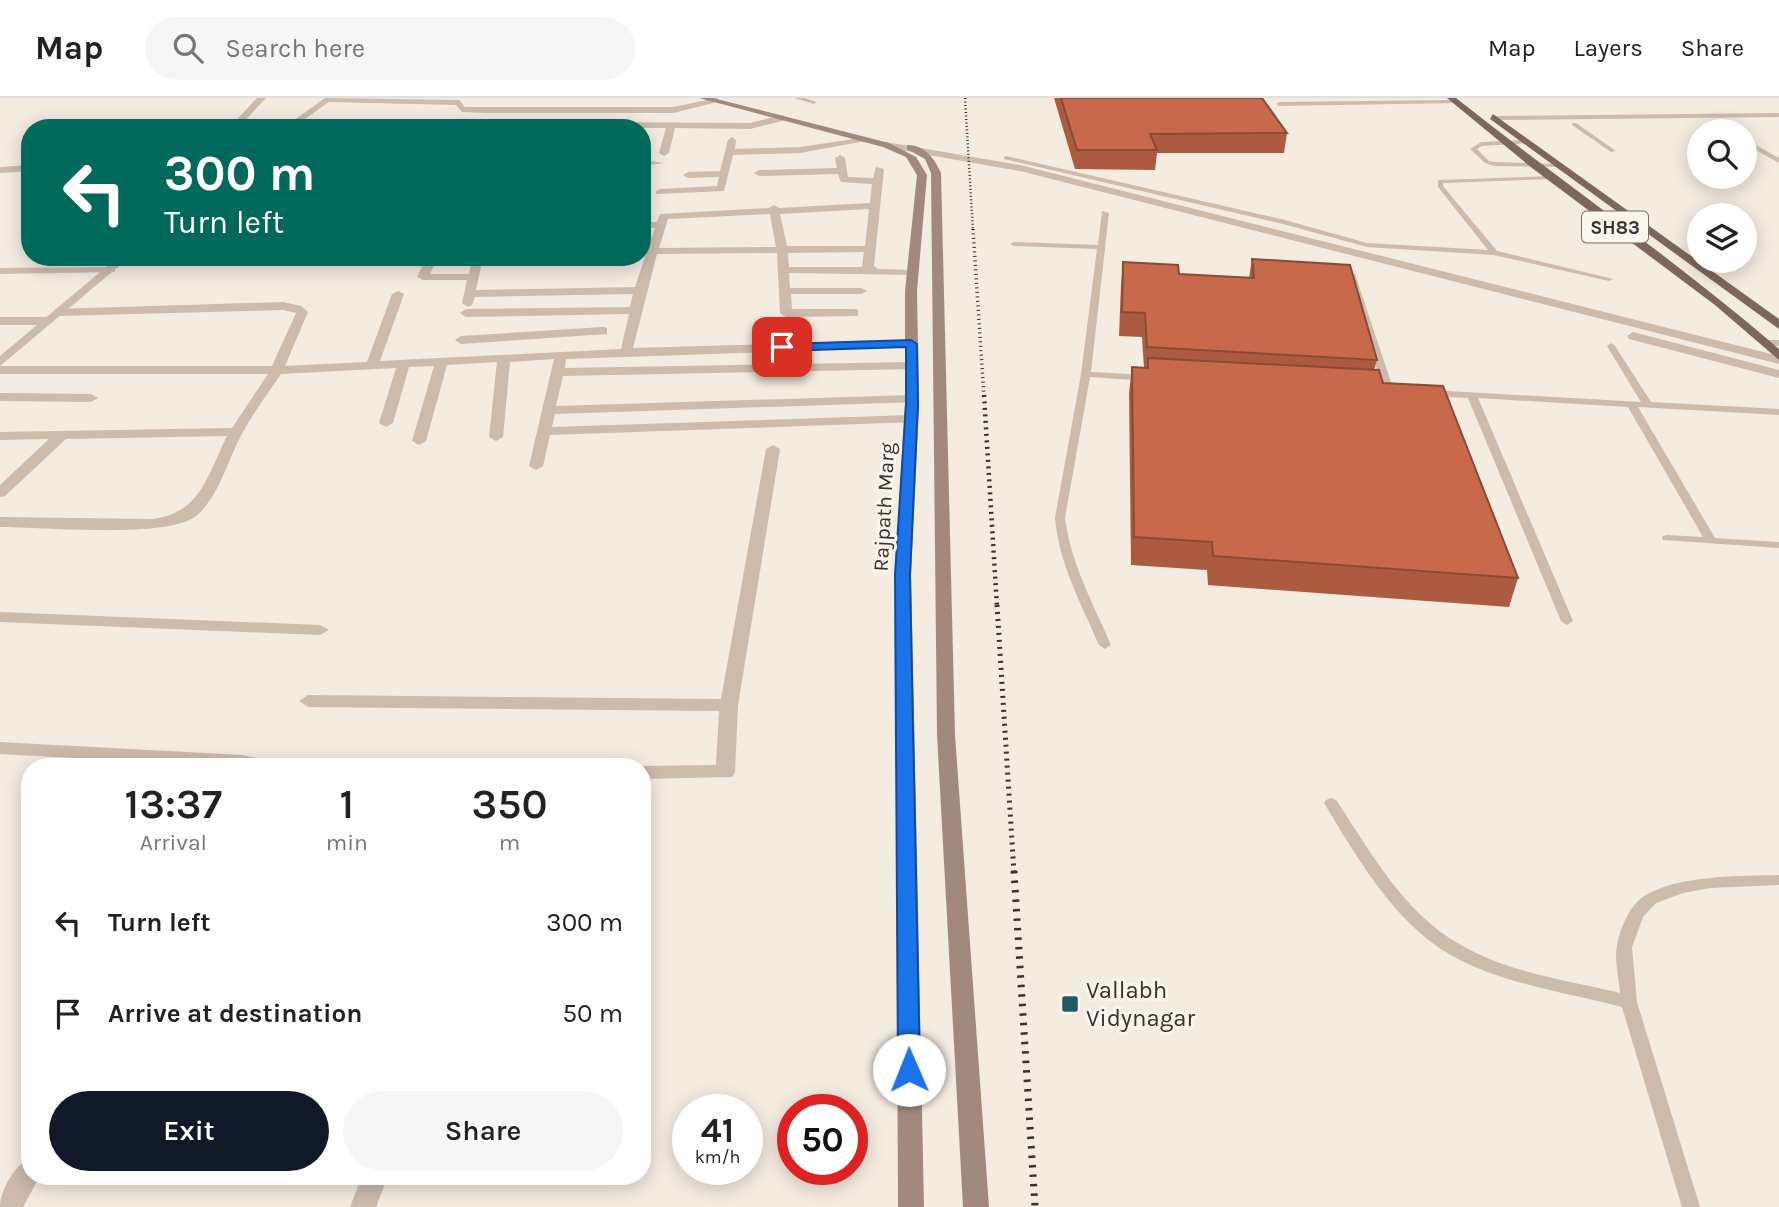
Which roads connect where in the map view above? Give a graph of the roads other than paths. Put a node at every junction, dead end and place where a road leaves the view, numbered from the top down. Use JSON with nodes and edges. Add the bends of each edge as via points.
{"nodes":[{"id":1,"x":262,"y":98,"type":"edge"},
{"id":2,"x":498,"y":98,"type":"edge"},
{"id":3,"x":797,"y":98,"type":"edge"},
{"id":4,"x":1468,"y":98,"type":"edge"},
{"id":5,"x":329,"y":99,"type":"edge"},
{"id":6,"x":379,"y":99,"type":"edge"},
{"id":7,"x":717,"y":99,"type":"edge"},
{"id":8,"x":426,"y":100,"type":"edge"},
{"id":9,"x":1453,"y":100,"type":"edge"},
{"id":10,"x":814,"y":102,"type":"dead end"},
{"id":11,"x":1279,"y":104,"type":"dead end"},
{"id":12,"x":368,"y":108,"type":"dead end"},
{"id":13,"x":489,"y":109,"type":"junction"},
{"id":14,"x":1779,"y":115,"type":"edge"},
{"id":15,"x":359,"y":116,"type":"dead end"},
{"id":16,"x":783,"y":118,"type":"junction"},
{"id":17,"x":242,"y":119,"type":"edge"},
{"id":18,"x":300,"y":119,"type":"edge"},
{"id":19,"x":356,"y":119,"type":"edge"},
{"id":20,"x":409,"y":119,"type":"edge"},
{"id":21,"x":483,"y":119,"type":"edge"},
{"id":22,"x":1498,"y":121,"type":"junction"},
{"id":23,"x":1687,"y":122,"type":"edge"},
{"id":24,"x":1757,"y":122,"type":"edge"},
{"id":25,"x":1779,"y":122,"type":"edge"},
{"id":26,"x":1574,"y":124,"type":"junction"},
{"id":27,"x":651,"y":126,"type":"edge"},
{"id":28,"x":671,"y":126,"type":"junction"},
{"id":29,"x":734,"y":127,"type":"junction"},
{"id":30,"x":867,"y":140,"type":"junction"},
{"id":31,"x":1527,"y":142,"type":"junction"},
{"id":32,"x":1506,"y":143,"type":"junction"},
{"id":33,"x":1757,"y":148,"type":"edge"},
{"id":34,"x":1613,"y":151,"type":"dead end"},
{"id":35,"x":730,"y":152,"type":"junction"},
{"id":36,"x":918,"y":153,"type":"junction"},
{"id":37,"x":840,"y":158,"type":"dead end"},
{"id":38,"x":1006,"y":158,"type":"dead end"},
{"id":39,"x":651,"y":161,"type":"edge"},
{"id":40,"x":1779,"y":161,"type":"edge"},
{"id":41,"x":1535,"y":166,"type":"junction"},
{"id":42,"x":1560,"y":166,"type":"junction"},
{"id":43,"x":21,"y":169,"type":"edge"},
{"id":44,"x":879,"y":169,"type":"dead end"},
{"id":45,"x":0,"y":170,"type":"edge"},
{"id":46,"x":841,"y":171,"type":"junction"},
{"id":47,"x":759,"y":173,"type":"dead end"},
{"id":48,"x":726,"y":174,"type":"junction"},
{"id":49,"x":688,"y":175,"type":"dead end"},
{"id":50,"x":1551,"y":178,"type":"junction"},
{"id":51,"x":878,"y":181,"type":"junction"},
{"id":52,"x":660,"y":192,"type":"dead end"},
{"id":53,"x":875,"y":206,"type":"junction"},
{"id":54,"x":774,"y":208,"type":"junction"},
{"id":55,"x":1105,"y":214,"type":"dead end"},
{"id":56,"x":651,"y":225,"type":"edge"},
{"id":57,"x":660,"y":225,"type":"junction"},
{"id":58,"x":651,"y":243,"type":"edge"},
{"id":59,"x":1014,"y":244,"type":"dead end"},
{"id":60,"x":1101,"y":247,"type":"junction"},
{"id":61,"x":869,"y":249,"type":"junction"},
{"id":62,"x":782,"y":250,"type":"junction"},
{"id":63,"x":651,"y":251,"type":"edge"},
{"id":64,"x":1494,"y":253,"type":"junction"},
{"id":65,"x":115,"y":266,"type":"edge"},
{"id":66,"x":428,"y":266,"type":"edge"},
{"id":67,"x":476,"y":266,"type":"edge"},
{"id":68,"x":644,"y":266,"type":"edge"},
{"id":69,"x":111,"y":270,"type":"junction"},
{"id":70,"x":782,"y":270,"type":"junction"},
{"id":71,"x":870,"y":270,"type":"junction"},
{"id":72,"x":0,"y":271,"type":"edge"},
{"id":73,"x":912,"y":273,"type":"junction"},
{"id":74,"x":1351,"y":274,"type":"edge"},
{"id":75,"x":474,"y":277,"type":"junction"},
{"id":76,"x":1609,"y":279,"type":"dead end"},
{"id":77,"x":640,"y":290,"type":"junction"},
{"id":78,"x":783,"y":291,"type":"junction"},
{"id":79,"x":861,"y":291,"type":"dead end"},
{"id":80,"x":398,"y":294,"type":"dead end"},
{"id":81,"x":470,"y":294,"type":"junction"},
{"id":82,"x":637,"y":310,"type":"junction"},
{"id":83,"x":466,"y":313,"type":"junction"},
{"id":84,"x":854,"y":313,"type":"dead end"},
{"id":85,"x":54,"y":316,"type":"junction"},
{"id":86,"x":0,"y":321,"type":"edge"},
{"id":87,"x":1779,"y":326,"type":"edge"},
{"id":88,"x":603,"y":331,"type":"dead end"},
{"id":89,"x":461,"y":340,"type":"junction"},
{"id":90,"x":1765,"y":343,"type":"junction"},
{"id":91,"x":911,"y":344,"type":"junction"},
{"id":92,"x":1779,"y":344,"type":"edge"},
{"id":93,"x":1611,"y":346,"type":"dead end"},
{"id":94,"x":626,"y":352,"type":"junction"},
{"id":95,"x":560,"y":357,"type":"junction"},
{"id":96,"x":1779,"y":358,"type":"edge"},
{"id":97,"x":504,"y":360,"type":"junction"},
{"id":98,"x":0,"y":362,"type":"edge"},
{"id":99,"x":456,"y":362,"type":"junction"},
{"id":100,"x":440,"y":363,"type":"junction"},
{"id":101,"x":403,"y":364,"type":"junction"},
{"id":102,"x":372,"y":366,"type":"junction"},
{"id":103,"x":912,"y":366,"type":"junction"},
{"id":104,"x":0,"y":370,"type":"edge"},
{"id":105,"x":277,"y":370,"type":"junction"},
{"id":106,"x":557,"y":372,"type":"junction"},
{"id":107,"x":1086,"y":374,"type":"junction"},
{"id":108,"x":1779,"y":374,"type":"edge"},
{"id":109,"x":1155,"y":378,"type":"edge"},
{"id":110,"x":1375,"y":390,"type":"edge"},
{"id":111,"x":1389,"y":391,"type":"junction"},
{"id":112,"x":1403,"y":392,"type":"edge"},
{"id":113,"x":1417,"y":393,"type":"edge"},
{"id":114,"x":1472,"y":396,"type":"junction"},
{"id":115,"x":0,"y":397,"type":"edge"},
{"id":116,"x":91,"y":398,"type":"dead end"},
{"id":117,"x":912,"y":399,"type":"junction"},
{"id":118,"x":1631,"y":404,"type":"junction"},
{"id":119,"x":1648,"y":405,"type":"junction"},
{"id":120,"x":549,"y":410,"type":"junction"},
{"id":121,"x":1779,"y":412,"type":"edge"},
{"id":122,"x":911,"y":419,"type":"junction"},
{"id":123,"x":386,"y":423,"type":"dead end"},
{"id":124,"x":544,"y":431,"type":"junction"},
{"id":125,"x":236,"y":432,"type":"junction"},
{"id":126,"x":0,"y":436,"type":"edge"},
{"id":127,"x":61,"y":436,"type":"junction"},
{"id":128,"x":496,"y":437,"type":"dead end"},
{"id":129,"x":419,"y":441,"type":"dead end"},
{"id":130,"x":774,"y":449,"type":"dead end"},
{"id":131,"x":536,"y":466,"type":"dead end"},
{"id":132,"x":0,"y":493,"type":"edge"},
{"id":133,"x":0,"y":522,"type":"edge"},
{"id":134,"x":1667,"y":538,"type":"dead end"},
{"id":135,"x":1711,"y":541,"type":"junction"},
{"id":136,"x":1779,"y":545,"type":"edge"},
{"id":137,"x":0,"y":617,"type":"edge"},
{"id":138,"x":1567,"y":621,"type":"dead end"},
{"id":139,"x":320,"y":630,"type":"dead end"},
{"id":140,"x":1105,"y":645,"type":"dead end"},
{"id":141,"x":308,"y":701,"type":"dead end"},
{"id":142,"x":729,"y":705,"type":"junction"},
{"id":143,"x":0,"y":748,"type":"edge"},
{"id":144,"x":186,"y":758,"type":"edge"},
{"id":145,"x":651,"y":772,"type":"edge"},
{"id":146,"x":1331,"y":803,"type":"dead end"},
{"id":147,"x":1779,"y":880,"type":"edge"},
{"id":148,"x":1629,"y":1002,"type":"junction"},
{"id":149,"x":21,"y":1185,"type":"edge"},
{"id":150,"x":372,"y":1185,"type":"edge"},
{"id":151,"x":9,"y":1207,"type":"edge"},
{"id":152,"x":363,"y":1207,"type":"edge"},
{"id":153,"x":911,"y":1207,"type":"edge"},
{"id":154,"x":976,"y":1207,"type":"edge"},
{"id":155,"x":1691,"y":1207,"type":"edge"}],
"edges":[{"from":1,"to":17,"type":"street"},
{"from":2,"to":13,"type":"street"},
{"from":3,"to":10,"type":"lane"},
{"from":4,"to":22,"type":"main road","number":"SH83"},
{"from":5,"to":6,"type":"street"},
{"from":5,"to":18,"type":"street"},
{"from":6,"to":8,"type":"street"},
{"from":6,"to":12,"type":"street"},
{"from":7,"to":13,"type":"street","via":[[673,110]]},
{"from":7,"to":16,"type":"main road"},
{"from":7,"to":36,"type":"main road","via":[[891,139]]},
{"from":8,"to":13,"type":"street","via":[[459,103],[462,109]]},
{"from":8,"to":20,"type":"street"},
{"from":9,"to":11,"type":"lane"},
{"from":9,"to":32,"type":"main road","number":"SH83"},
{"from":13,"to":21,"type":"street"},
{"from":14,"to":22,"type":"lane"},
{"from":15,"to":19,"type":"street"},
{"from":16,"to":29,"type":"street"},
{"from":16,"to":30,"type":"main road"},
{"from":22,"to":26,"type":"lane"},
{"from":22,"to":31,"type":"main road","number":"SH83"},
{"from":23,"to":26,"type":"lane"},
{"from":24,"to":25,"type":"lane"},
{"from":26,"to":34,"type":"lane"},
{"from":27,"to":28,"type":"street"},
{"from":28,"to":29,"type":"street"},
{"from":28,"to":39,"type":"street","via":[[662,158]]},
{"from":29,"to":35,"type":"street"},
{"from":30,"to":35,"type":"street","via":[[800,150]]},
{"from":30,"to":36,"type":"main road"},
{"from":31,"to":32,"type":"lane"},
{"from":31,"to":42,"type":"main road","number":"SH83"},
{"from":32,"to":41,"type":"main road","number":"SH83"},
{"from":32,"to":41,"type":"lane","via":[[1473,149],[1487,162]]},
{"from":33,"to":40,"type":"lane"},
{"from":35,"to":48,"type":"street"},
{"from":36,"to":73,"type":"main road","name":"Rajpath Marg","via":[[922,176]]},
{"from":36,"to":96,"type":"street","via":[[1020,168]]},
{"from":36,"to":108,"type":"street","via":[[1020,174]]},
{"from":36,"to":154,"type":"main road","via":[[936,173],[946,735]]},
{"from":37,"to":46,"type":"street"},
{"from":38,"to":64,"type":"lane","via":[[1337,238],[1399,249]]},
{"from":41,"to":42,"type":"lane"},
{"from":41,"to":50,"type":"main road","number":"SH83"},
{"from":42,"to":87,"type":"main road","number":"SH83"},
{"from":43,"to":45,"type":"street"},
{"from":44,"to":51,"type":"street"},
{"from":46,"to":47,"type":"street"},
{"from":46,"to":51,"type":"street","via":[[844,180]]},
{"from":48,"to":49,"type":"street"},
{"from":48,"to":52,"type":"street","via":[[721,189]]},
{"from":50,"to":64,"type":"lane","via":[[1440,181]]},
{"from":50,"to":90,"type":"main road","number":"SH83","via":[[1719,303]]},
{"from":51,"to":53,"type":"street"},
{"from":53,"to":54,"type":"street"},
{"from":53,"to":61,"type":"street"},
{"from":54,"to":57,"type":"street","via":[[670,214]]},
{"from":54,"to":62,"type":"street"},
{"from":55,"to":60,"type":"lane"},
{"from":56,"to":57,"type":"street"},
{"from":57,"to":58,"type":"street"},
{"from":59,"to":60,"type":"lane"},
{"from":60,"to":107,"type":"lane"},
{"from":61,"to":62,"type":"street"},
{"from":61,"to":71,"type":"street"},
{"from":62,"to":63,"type":"street"},
{"from":62,"to":70,"type":"street"},
{"from":64,"to":76,"type":"lane"},
{"from":65,"to":69,"type":"street"},
{"from":66,"to":75,"type":"street","via":[[422,276]]},
{"from":67,"to":75,"type":"street"},
{"from":68,"to":77,"type":"street"},
{"from":69,"to":72,"type":"street"},
{"from":69,"to":85,"type":"street"},
{"from":70,"to":71,"type":"street"},
{"from":70,"to":78,"type":"street"},
{"from":71,"to":73,"type":"street"},
{"from":73,"to":91,"type":"main road","name":"Rajpath Marg"},
{"from":74,"to":111,"type":"lane"},
{"from":75,"to":81,"type":"street"},
{"from":77,"to":81,"type":"street"},
{"from":77,"to":82,"type":"street"},
{"from":78,"to":79,"type":"street"},
{"from":78,"to":84,"type":"street","via":[[783,309],[789,314]]},
{"from":80,"to":102,"type":"street"},
{"from":81,"to":83,"type":"street"},
{"from":82,"to":83,"type":"street"},
{"from":82,"to":94,"type":"street"},
{"from":83,"to":89,"type":"street"},
{"from":85,"to":86,"type":"street"},
{"from":85,"to":98,"type":"street"},
{"from":85,"to":105,"type":"street","via":[[297,308],[302,312]]},
{"from":88,"to":89,"type":"street"},
{"from":89,"to":99,"type":"street"},
{"from":90,"to":92,"type":"lane"},
{"from":90,"to":96,"type":"main road","number":"SH83"},
{"from":91,"to":94,"type":"street"},
{"from":91,"to":103,"type":"main road","name":"Rajpath Marg"},
{"from":93,"to":119,"type":"lane"},
{"from":94,"to":95,"type":"street"},
{"from":95,"to":97,"type":"street"},
{"from":95,"to":106,"type":"street"},
{"from":97,"to":99,"type":"street"},
{"from":97,"to":128,"type":"street"},
{"from":99,"to":100,"type":"street"},
{"from":100,"to":101,"type":"street"},
{"from":100,"to":129,"type":"street"},
{"from":101,"to":102,"type":"street"},
{"from":101,"to":123,"type":"street"},
{"from":102,"to":105,"type":"street"},
{"from":103,"to":106,"type":"street"},
{"from":103,"to":117,"type":"main road","name":"Rajpath Marg"},
{"from":104,"to":105,"type":"street"},
{"from":105,"to":125,"type":"street"},
{"from":106,"to":120,"type":"street"},
{"from":107,"to":109,"type":"lane"},
{"from":107,"to":140,"type":"lane","via":[[1060,518],[1061,539]]},
{"from":110,"to":111,"type":"lane"},
{"from":111,"to":112,"type":"lane"},
{"from":113,"to":114,"type":"lane"},
{"from":114,"to":118,"type":"lane"},
{"from":114,"to":138,"type":"lane"},
{"from":115,"to":116,"type":"street"},
{"from":117,"to":120,"type":"street"},
{"from":117,"to":122,"type":"main road","name":"Rajpath Marg"},
{"from":118,"to":119,"type":"lane"},
{"from":118,"to":135,"type":"lane"},
{"from":119,"to":121,"type":"lane"},
{"from":120,"to":124,"type":"street"},
{"from":122,"to":124,"type":"street"},
{"from":122,"to":153,"type":"main road","name":"Rajpath Marg","via":[[903,575]]},
{"from":124,"to":131,"type":"street"},
{"from":125,"to":127,"type":"street"},
{"from":125,"to":133,"type":"street","via":[[203,499],[174,521]]},
{"from":126,"to":127,"type":"street"},
{"from":127,"to":132,"type":"street"},
{"from":130,"to":142,"type":"street"},
{"from":134,"to":135,"type":"lane"},
{"from":135,"to":136,"type":"lane"},
{"from":137,"to":139,"type":"street"},
{"from":141,"to":142,"type":"street"},
{"from":142,"to":145,"type":"street","via":[[724,772]]},
{"from":143,"to":144,"type":"street"},
{"from":146,"to":148,"type":"lane","via":[[1416,919],[1454,949],[1495,966]]},
{"from":147,"to":148,"type":"lane","via":[[1710,883],[1651,900],[1636,914],[1624,947]]},
{"from":148,"to":155,"type":"lane"},
{"from":149,"to":151,"type":"street"},
{"from":150,"to":152,"type":"street"}]}
